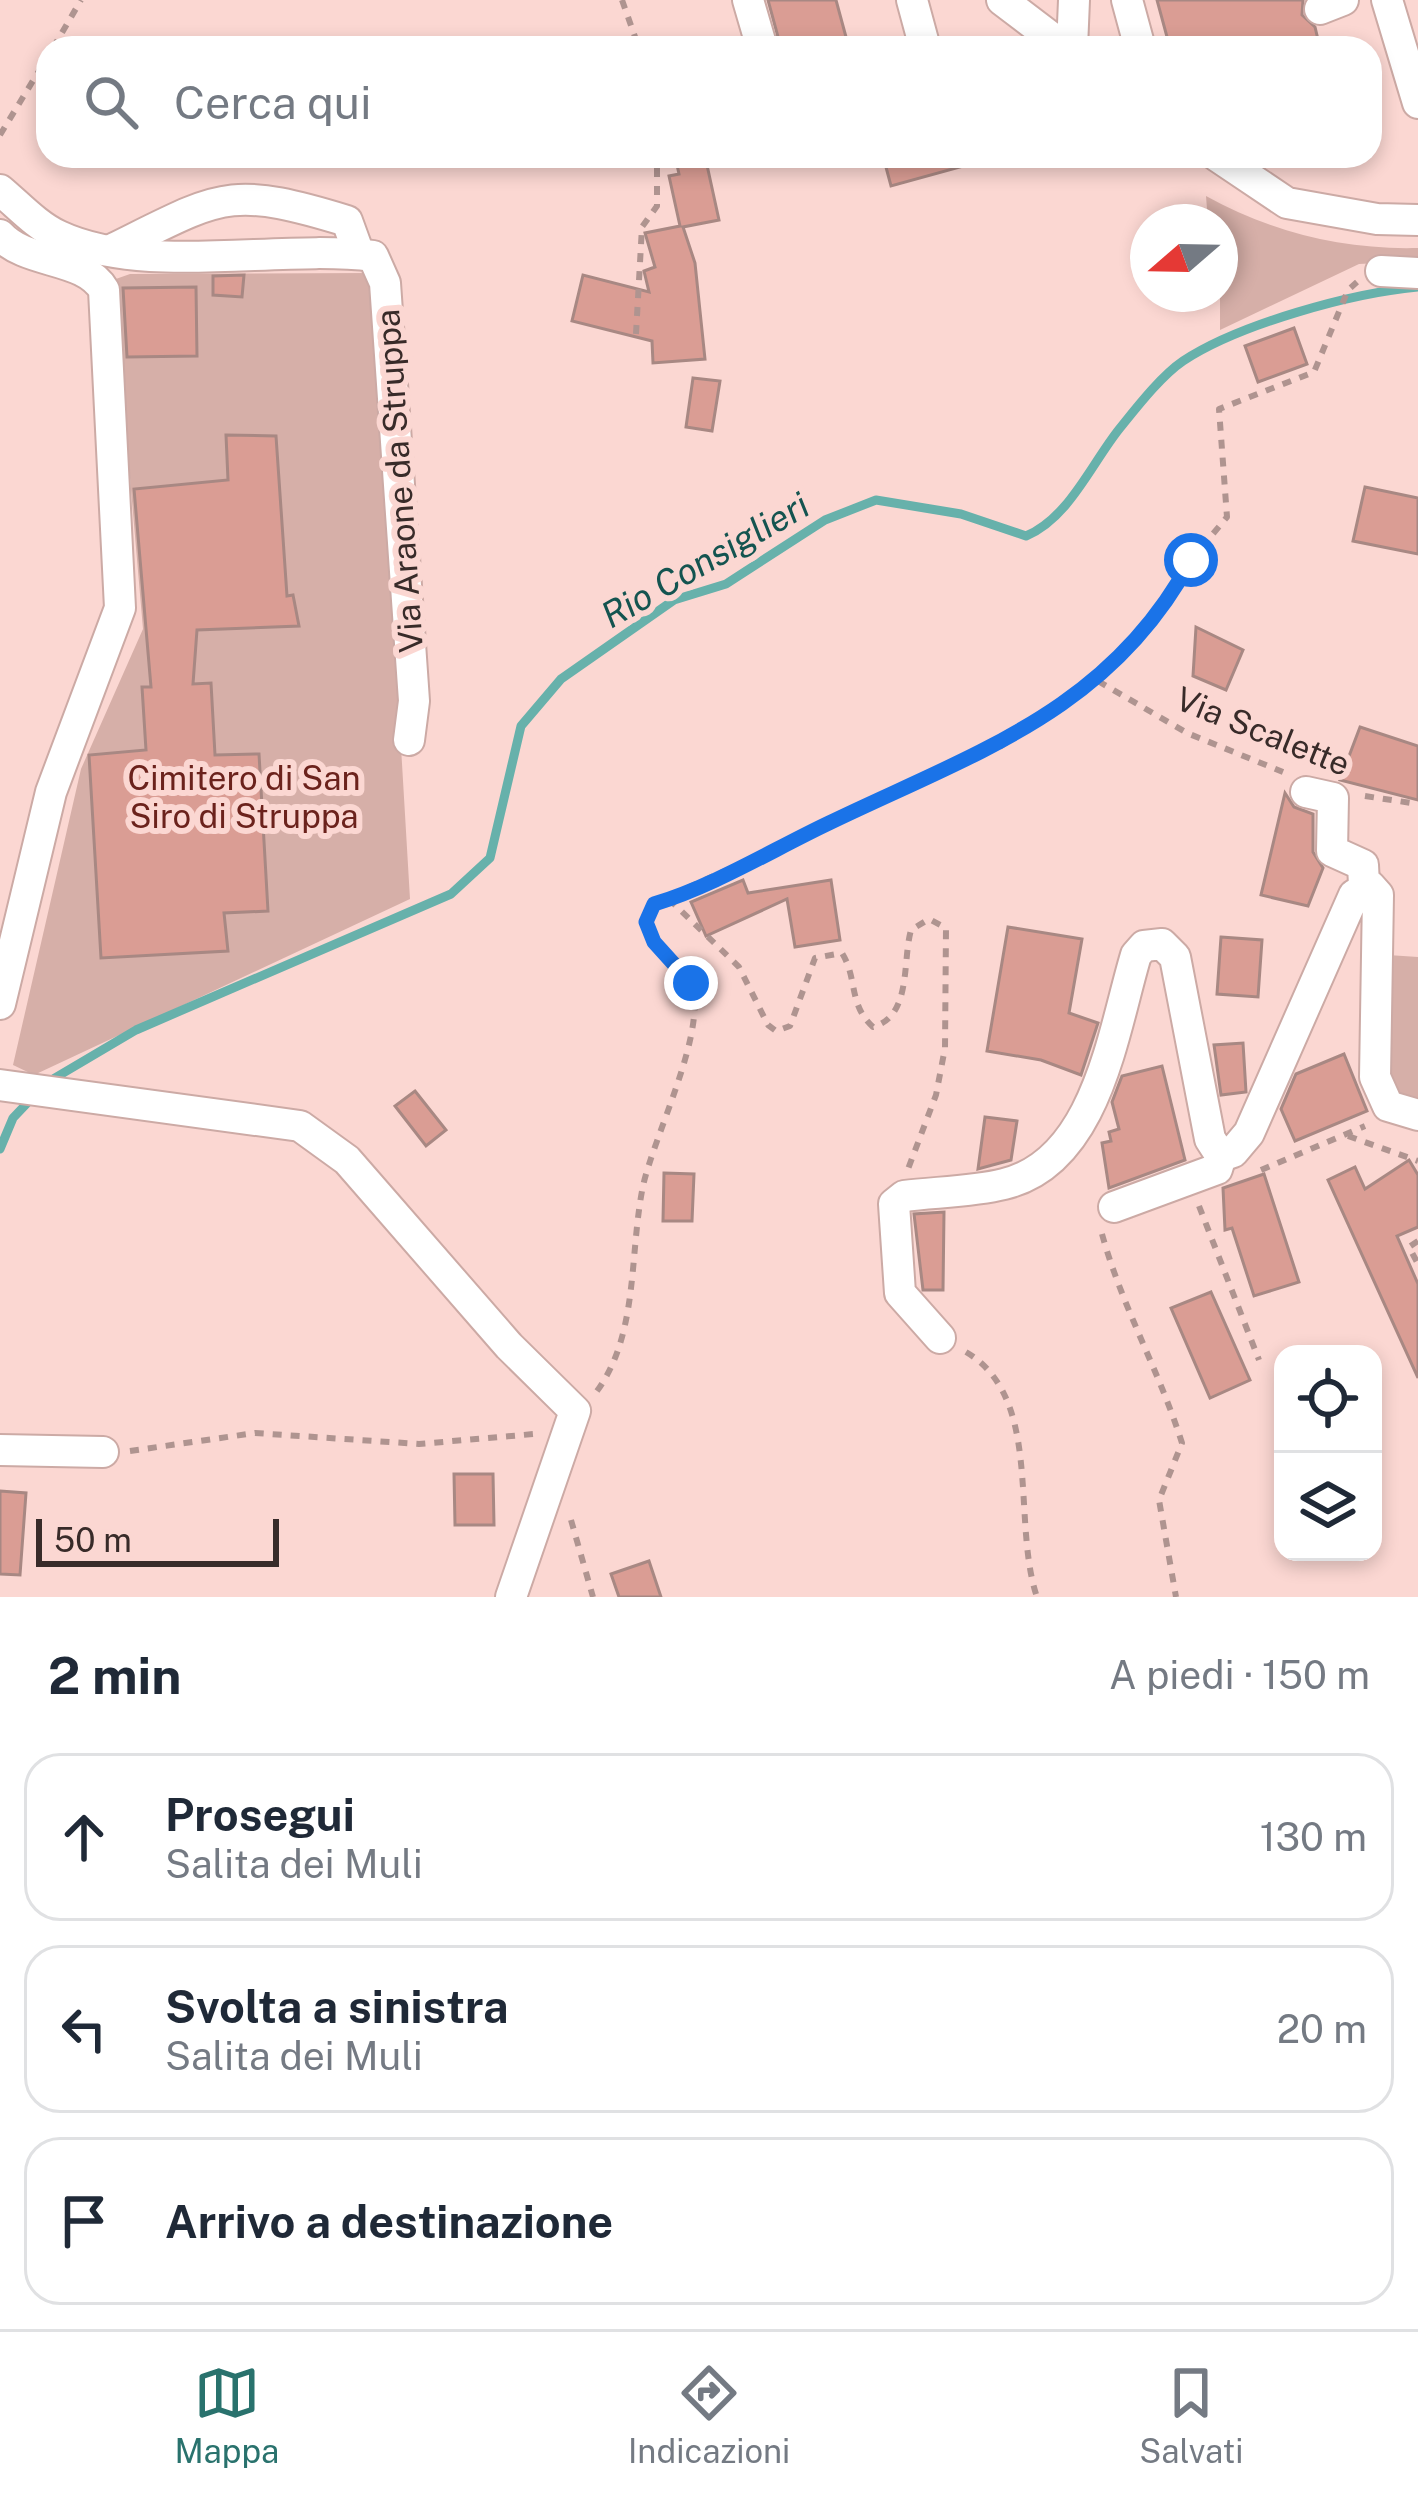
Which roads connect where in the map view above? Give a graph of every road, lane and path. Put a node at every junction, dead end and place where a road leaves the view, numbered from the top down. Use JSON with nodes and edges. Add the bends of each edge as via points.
{"nodes":[{"id":1,"x":81,"y":0,"type":"edge"},
{"id":2,"x":748,"y":0,"type":"edge"},
{"id":3,"x":912,"y":0,"type":"edge"},
{"id":4,"x":1002,"y":0,"type":"edge"},
{"id":5,"x":1074,"y":0,"type":"edge"},
{"id":6,"x":1127,"y":0,"type":"edge"},
{"id":7,"x":1387,"y":0,"type":"edge"},
{"id":8,"x":626,"y":1,"type":"edge"},
{"id":9,"x":60,"y":36,"type":"edge"},
{"id":10,"x":636,"y":36,"type":"edge"},
{"id":11,"x":758,"y":36,"type":"edge"},
{"id":12,"x":922,"y":36,"type":"edge"},
{"id":13,"x":1052,"y":36,"type":"edge"},
{"id":14,"x":1070,"y":36,"type":"edge"},
{"id":15,"x":1137,"y":36,"type":"edge"},
{"id":16,"x":36,"y":76,"type":"edge"},
{"id":17,"x":1418,"y":103,"type":"edge"},
{"id":18,"x":0,"y":135,"type":"edge"},
{"id":19,"x":657,"y":168,"type":"edge"},
{"id":20,"x":1234,"y":168,"type":"edge"},
{"id":21,"x":0,"y":190,"type":"edge"},
{"id":22,"x":1418,"y":220,"type":"edge"},
{"id":23,"x":0,"y":235,"type":"edge"},
{"id":24,"x":115,"y":248,"type":"junction"},
{"id":25,"x":359,"y":254,"type":"junction"},
{"id":26,"x":1382,"y":271,"type":"dead end"},
{"id":27,"x":1418,"y":273,"type":"edge"},
{"id":28,"x":1348,"y":290,"type":"dead end"},
{"id":29,"x":636,"y":334,"type":"dead end"},
{"id":30,"x":1098,"y":681,"type":"junction"},
{"id":31,"x":409,"y":740,"type":"dead end"},
{"id":32,"x":1302,"y":785,"type":"joint"},
{"id":33,"x":1356,"y":794,"type":"dead end"},
{"id":34,"x":1418,"y":804,"type":"edge"},
{"id":35,"x":1364,"y":885,"type":"junction"},
{"id":36,"x":669,"y":899,"type":"junction"},
{"id":37,"x":0,"y":1004,"type":"edge"},
{"id":38,"x":1,"y":1086,"type":"edge"},
{"id":39,"x":1418,"y":1115,"type":"edge"},
{"id":40,"x":1371,"y":1124,"type":"dead end"},
{"id":41,"x":1345,"y":1135,"type":"junction"},
{"id":42,"x":1221,"y":1156,"type":"junction"},
{"id":43,"x":1418,"y":1161,"type":"edge"},
{"id":44,"x":1250,"y":1173,"type":"dead end"},
{"id":45,"x":1193,"y":1179,"type":"junction"},
{"id":46,"x":904,"y":1196,"type":"junction"},
{"id":47,"x":1114,"y":1207,"type":"joint"},
{"id":48,"x":1418,"y":1240,"type":"edge"},
{"id":49,"x":1418,"y":1264,"type":"edge"},
{"id":50,"x":940,"y":1337,"type":"joint"},
{"id":51,"x":1259,"y":1360,"type":"dead end"},
{"id":52,"x":571,"y":1422,"type":"junction"},
{"id":53,"x":0,"y":1450,"type":"edge"},
{"id":54,"x":103,"y":1452,"type":"joint"},
{"id":55,"x":569,"y":1514,"type":"dead end"},
{"id":56,"x":511,"y":1597,"type":"edge"},
{"id":57,"x":593,"y":1597,"type":"edge"},
{"id":58,"x":1037,"y":1597,"type":"edge"},
{"id":59,"x":1175,"y":1597,"type":"edge"}],
"edges":[{"from":1,"to":9,"type":"path"},
{"from":2,"to":11,"type":"street"},
{"from":3,"to":12,"type":"street"},
{"from":4,"to":13,"type":"street"},
{"from":5,"to":14,"type":"street"},
{"from":6,"to":15,"type":"street"},
{"from":7,"to":17,"type":"street"},
{"from":8,"to":10,"type":"path"},
{"from":16,"to":18,"type":"path"},
{"from":19,"to":29,"type":"path","via":[[657,206],[642,227]]},
{"from":20,"to":22,"type":"street","via":[[1287,203]]},
{"from":21,"to":24,"type":"street","via":[[53,233]]},
{"from":23,"to":37,"type":"street","via":[[10,246],[90,274],[104,290],[120,608],[51,792]]},
{"from":24,"to":25,"type":"street","via":[[187,258]]},
{"from":24,"to":25,"type":"street","name":"Via Araone da Struppa","via":[[214,200],[272,198],[347,221]]},
{"from":25,"to":31,"type":"street","name":"Via Araone da Struppa","via":[[373,256],[386,283],[414,701]]},
{"from":26,"to":27,"type":"street"},
{"from":28,"to":30,"type":"path","via":[[1314,372],[1219,409],[1227,518]]},
{"from":30,"to":32,"type":"path","name":"Via Scalette"},
{"from":30,"to":36,"type":"path","via":[[1001,746]]},
{"from":32,"to":35,"type":"street","via":[[1333,798],[1332,851],[1363,865]]},
{"from":33,"to":34,"type":"path","name":"Via Scalette"},
{"from":35,"to":39,"type":"street","via":[[1378,895],[1375,1077],[1388,1106]]},
{"from":35,"to":42,"type":"street","via":[[1249,1132]]},
{"from":36,"to":46,"type":"path","via":[[739,967],[776,1031],[790,1026],[815,958],[842,953],[858,1014],[873,1027],[884,1024],[902,998],[911,930],[929,919],[946,928],[945,1048]]},
{"from":36,"to":52,"type":"path","via":[[654,904],[646,922],[691,983],[685,1055],[644,1186],[621,1346],[614,1368]]},
{"from":38,"to":52,"type":"street","via":[[300,1126],[347,1160]]},
{"from":40,"to":41,"type":"path"},
{"from":41,"to":43,"type":"path"},
{"from":41,"to":44,"type":"path"},
{"from":42,"to":45,"type":"street","via":[[1217,1169]]},
{"from":42,"to":46,"type":"street","via":[[1210,1139],[1175,957],[1150,943],[1136,956],[1092,1098],[1062,1148],[1008,1184]]},
{"from":45,"to":47,"type":"street"},
{"from":45,"to":51,"type":"path"},
{"from":46,"to":50,"type":"street","via":[[891,1219],[896,1276],[909,1307]]},
{"from":47,"to":59,"type":"path","via":[[1098,1220],[1115,1284],[1153,1355],[1182,1443],[1159,1500]]},
{"from":48,"to":49,"type":"path","via":[[1409,1246]]},
{"from":50,"to":58,"type":"path","via":[[987,1365],[1009,1398],[1024,1551]]},
{"from":52,"to":54,"type":"path","via":[[419,1444],[255,1433]]},
{"from":52,"to":56,"type":"street"},
{"from":53,"to":54,"type":"street"},
{"from":55,"to":57,"type":"path"}]}
